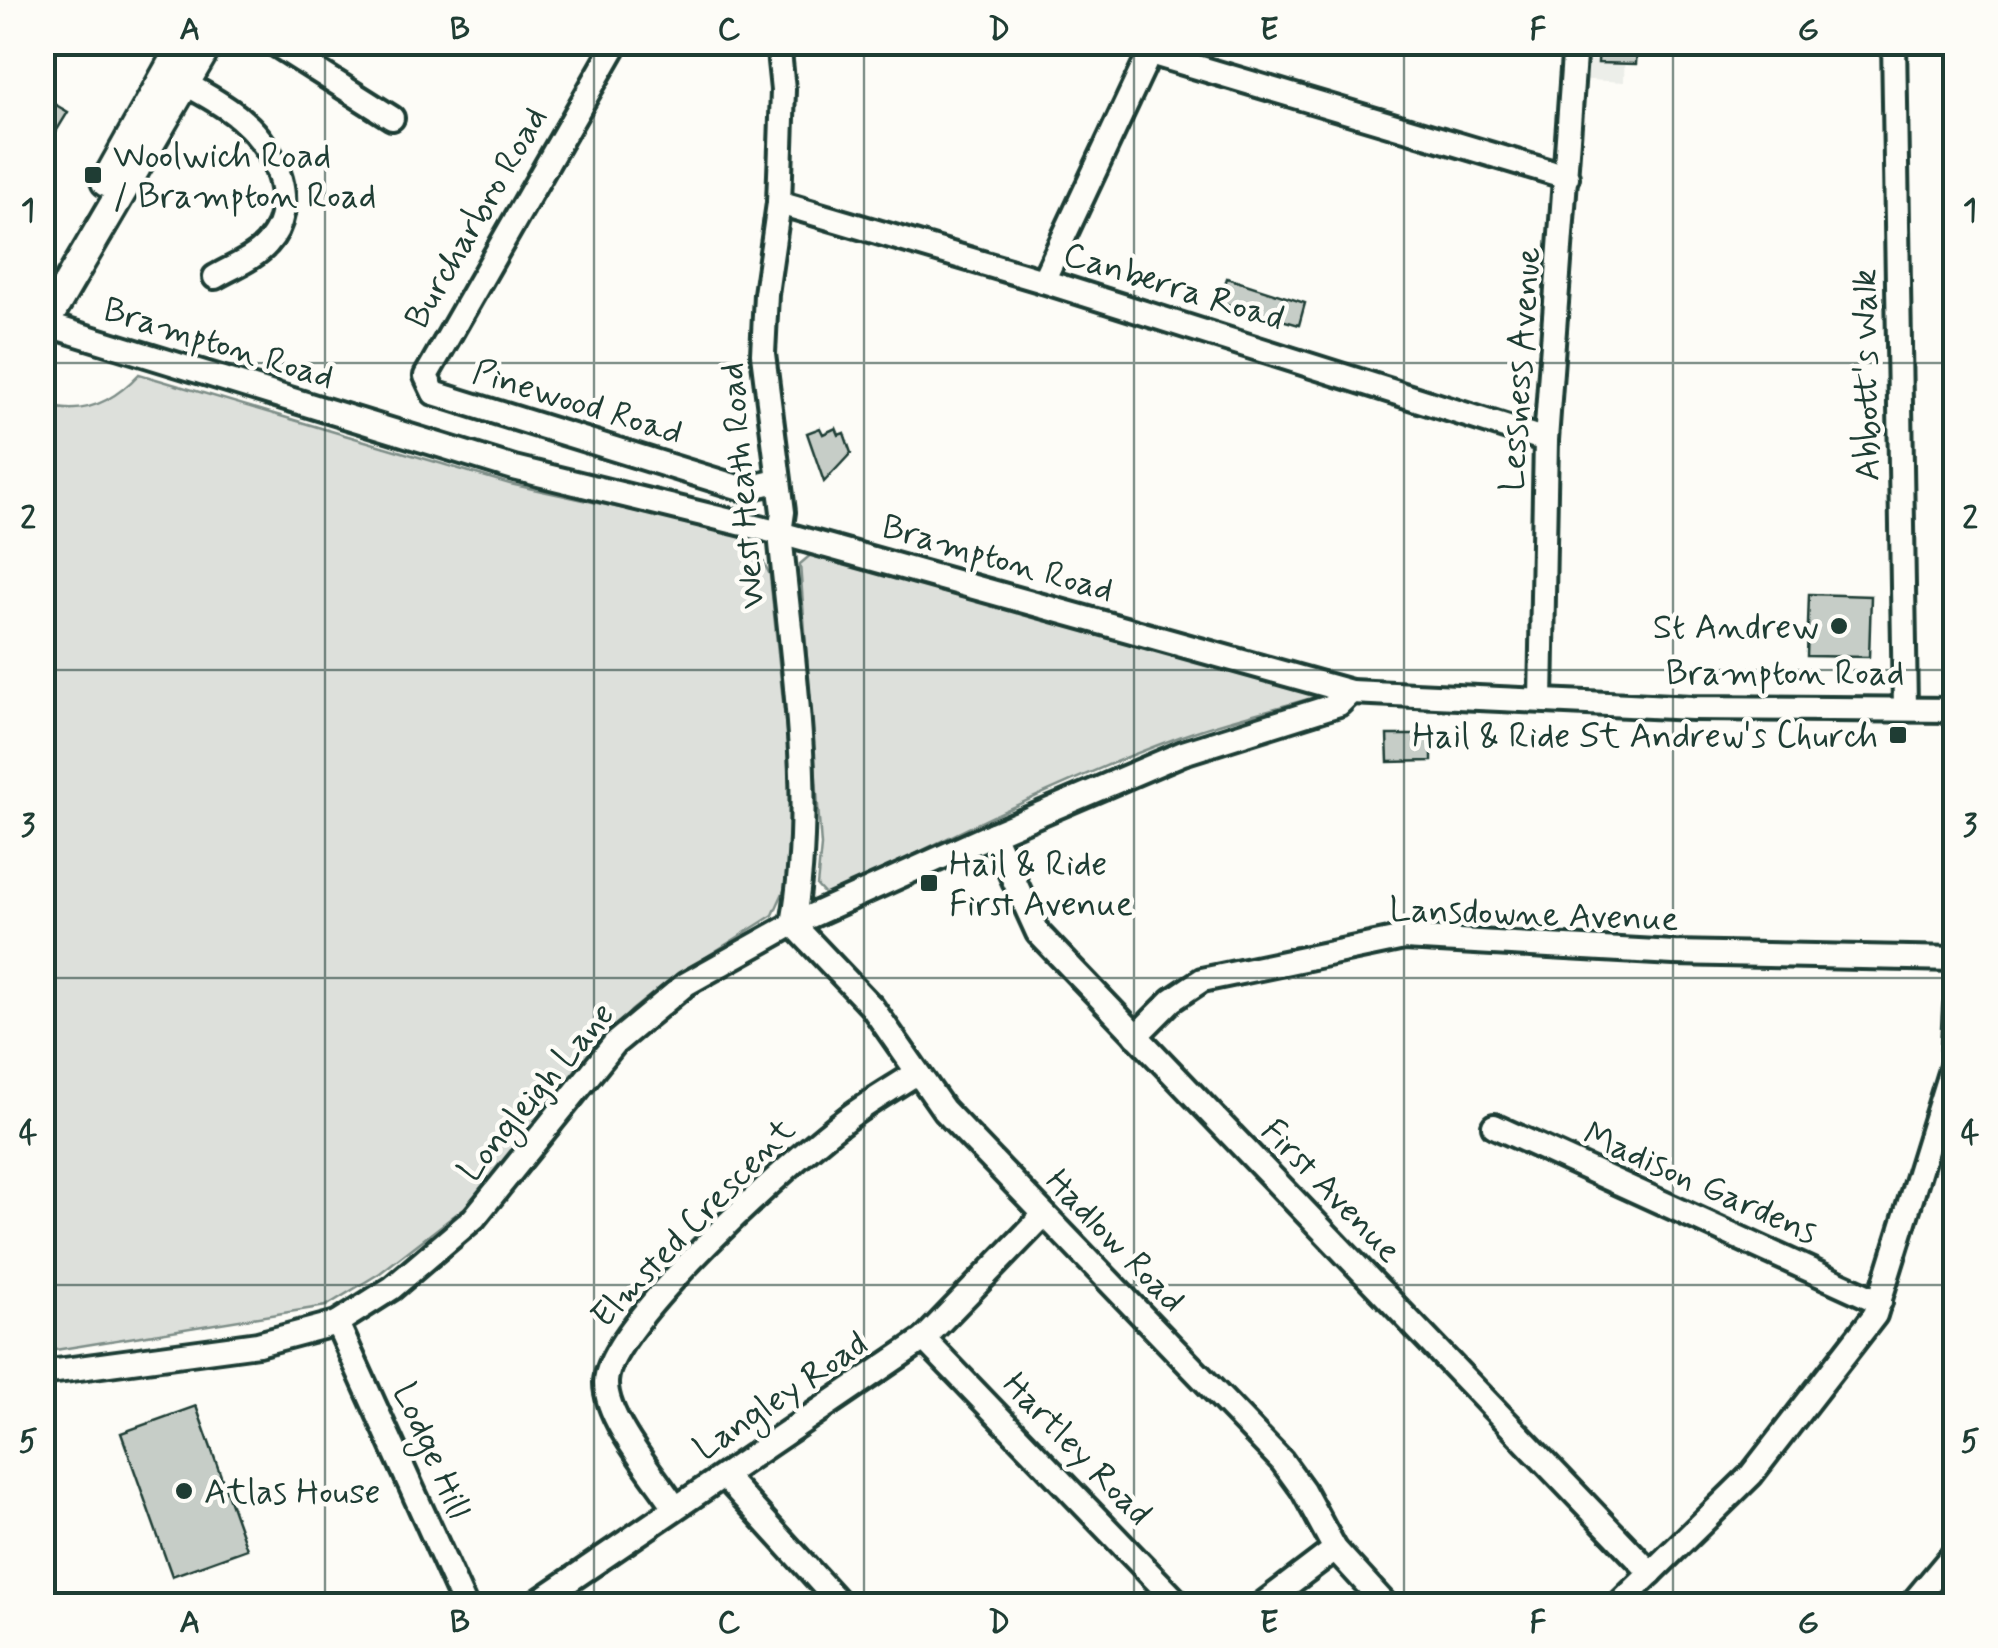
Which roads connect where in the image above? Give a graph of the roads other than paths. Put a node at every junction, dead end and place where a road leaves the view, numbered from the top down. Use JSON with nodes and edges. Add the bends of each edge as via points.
{"nodes":[{"id":1,"x":184,"y":42,"type":"edge"},
{"id":2,"x":209,"y":42,"type":"edge"},
{"id":3,"x":256,"y":42,"type":"edge"},
{"id":4,"x":265,"y":42,"type":"edge"},
{"id":5,"x":272,"y":42,"type":"edge"},
{"id":6,"x":616,"y":42,"type":"edge"},
{"id":7,"x":778,"y":42,"type":"edge"},
{"id":8,"x":1575,"y":42,"type":"edge"},
{"id":9,"x":1894,"y":42,"type":"edge"},
{"id":10,"x":1153,"y":48,"type":"edge"},
{"id":11,"x":185,"y":83,"type":"junction"},
{"id":12,"x":392,"y":118,"type":"dead end"},
{"id":13,"x":1567,"y":177,"type":"junction"},
{"id":14,"x":778,"y":203,"type":"junction"},
{"id":15,"x":214,"y":276,"type":"dead end"},
{"id":16,"x":1043,"y":280,"type":"junction"},
{"id":17,"x":43,"y":318,"type":"edge"},
{"id":18,"x":426,"y":376,"type":"joint"},
{"id":19,"x":1546,"y":440,"type":"junction"},
{"id":20,"x":777,"y":482,"type":"junction"},
{"id":21,"x":780,"y":533,"type":"junction"},
{"id":22,"x":1351,"y":692,"type":"junction"},
{"id":23,"x":1542,"y":700,"type":"junction"},
{"id":24,"x":1905,"y":707,"type":"junction"},
{"id":25,"x":1956,"y":710,"type":"edge"},
{"id":26,"x":992,"y":834,"type":"junction"},
{"id":27,"x":793,"y":924,"type":"junction"},
{"id":28,"x":1956,"y":959,"type":"edge"},
{"id":29,"x":1956,"y":1006,"type":"edge"},
{"id":30,"x":1136,"y":1036,"type":"junction"},
{"id":31,"x":916,"y":1074,"type":"junction"},
{"id":32,"x":1494,"y":1126,"type":"dead end"},
{"id":33,"x":1043,"y":1216,"type":"junction"},
{"id":34,"x":1880,"y":1302,"type":"junction"},
{"id":35,"x":337,"y":1323,"type":"junction"},
{"id":36,"x":924,"y":1339,"type":"junction"},
{"id":37,"x":42,"y":1373,"type":"edge"},
{"id":38,"x":724,"y":1476,"type":"junction"},
{"id":39,"x":675,"y":1507,"type":"junction"},
{"id":40,"x":1334,"y":1548,"type":"junction"},
{"id":41,"x":1956,"y":1551,"type":"edge"},
{"id":42,"x":1652,"y":1573,"type":"junction"},
{"id":43,"x":1924,"y":1600,"type":"edge"},
{"id":44,"x":465,"y":1606,"type":"edge"},
{"id":45,"x":532,"y":1606,"type":"edge"},
{"id":46,"x":842,"y":1606,"type":"edge"},
{"id":47,"x":1181,"y":1606,"type":"edge"},
{"id":48,"x":1260,"y":1606,"type":"edge"},
{"id":49,"x":1387,"y":1606,"type":"edge"},
{"id":50,"x":1618,"y":1606,"type":"edge"}],
"edges":[{"from":1,"to":17,"type":"main road"},
{"from":2,"to":11,"type":"main road"},
{"from":3,"to":4,"type":"street"},
{"from":5,"to":12,"type":"street"},
{"from":6,"to":18,"type":"street","name":"Burcharbro Road"},
{"from":7,"to":14,"type":"street","name":"West Heath Road"},
{"from":8,"to":13,"type":"street","name":"Lessness Avenue"},
{"from":9,"to":24,"type":"street","name":"Abbott's Walk"},
{"from":10,"to":13,"type":"street"},
{"from":10,"to":16,"type":"street"},
{"from":11,"to":15,"type":"street","via":[[254,130],[284,200],[276,232],[256,254]]},
{"from":11,"to":17,"type":"main road"},
{"from":13,"to":19,"type":"street","name":"Lessness Avenue"},
{"from":14,"to":16,"type":"street","name":"Canberra Road"},
{"from":14,"to":20,"type":"street","name":"West Heath Road","via":[[763,354]]},
{"from":16,"to":19,"type":"street","name":"Canberra Road"},
{"from":17,"to":21,"type":"street","name":"Brampton Road","via":[[514,468]]},
{"from":18,"to":20,"type":"street","name":"Pinewood Road","via":[[434,394],[726,483],[744,488]]},
{"from":19,"to":23,"type":"street","name":"Lessness Avenue"},
{"from":20,"to":21,"type":"street","name":"West Heath Road"},
{"from":21,"to":22,"type":"street","name":"Brampton Road"},
{"from":21,"to":27,"type":"street","name":"West Heath Road","via":[[802,772],[802,870]]},
{"from":22,"to":23,"type":"street","name":"Brampton Road"},
{"from":22,"to":26,"type":"street","name":"Longleigh Lane","via":[[1339,704],[1184,752]]},
{"from":23,"to":24,"type":"street","name":"Brampton Road","via":[[1801,711]]},
{"from":24,"to":25,"type":"street","name":"Brampton Road"},
{"from":26,"to":27,"type":"street","name":"Longleigh Lane"},
{"from":26,"to":30,"type":"street","name":"First Avenue","via":[[1038,933]]},
{"from":27,"to":31,"type":"street","name":"Hadlow Road","via":[[872,1008]]},
{"from":27,"to":35,"type":"street","name":"Longleigh Lane","via":[[702,974],[637,1020],[474,1218],[392,1288]]},
{"from":28,"to":30,"type":"street","name":"Lansdowne Avenue","via":[[1404,938],[1202,980]]},
{"from":29,"to":34,"type":"street","via":[[1953,1063]]},
{"from":30,"to":42,"type":"street","name":"First Avenue"},
{"from":31,"to":33,"type":"street","name":"Hadlow Road"},
{"from":31,"to":39,"type":"street","name":"Elmsted Crescent","via":[[846,1118],[774,1179],[635,1321],[614,1352],[606,1381],[612,1411]]},
{"from":32,"to":34,"type":"street","name":"Madison Gardens"},
{"from":33,"to":36,"type":"street","name":"Langley Road"},
{"from":33,"to":40,"type":"street","name":"Hadlow Road","via":[[1282,1462]]},
{"from":34,"to":42,"type":"street","via":[[1751,1475]]},
{"from":35,"to":37,"type":"street","name":"Longleigh Lane","via":[[258,1344]]},
{"from":35,"to":44,"type":"street","name":"Lodge Hill"},
{"from":36,"to":38,"type":"street","name":"Langley Road"},
{"from":36,"to":47,"type":"street","name":"Hartley Road"},
{"from":38,"to":39,"type":"street","name":"Langley Road"},
{"from":38,"to":46,"type":"street"},
{"from":39,"to":45,"type":"street","name":"Langley Road"},
{"from":40,"to":48,"type":"street"},
{"from":40,"to":49,"type":"street","name":"Hadlow Road"},
{"from":41,"to":43,"type":"street"},
{"from":42,"to":50,"type":"street"}]}
